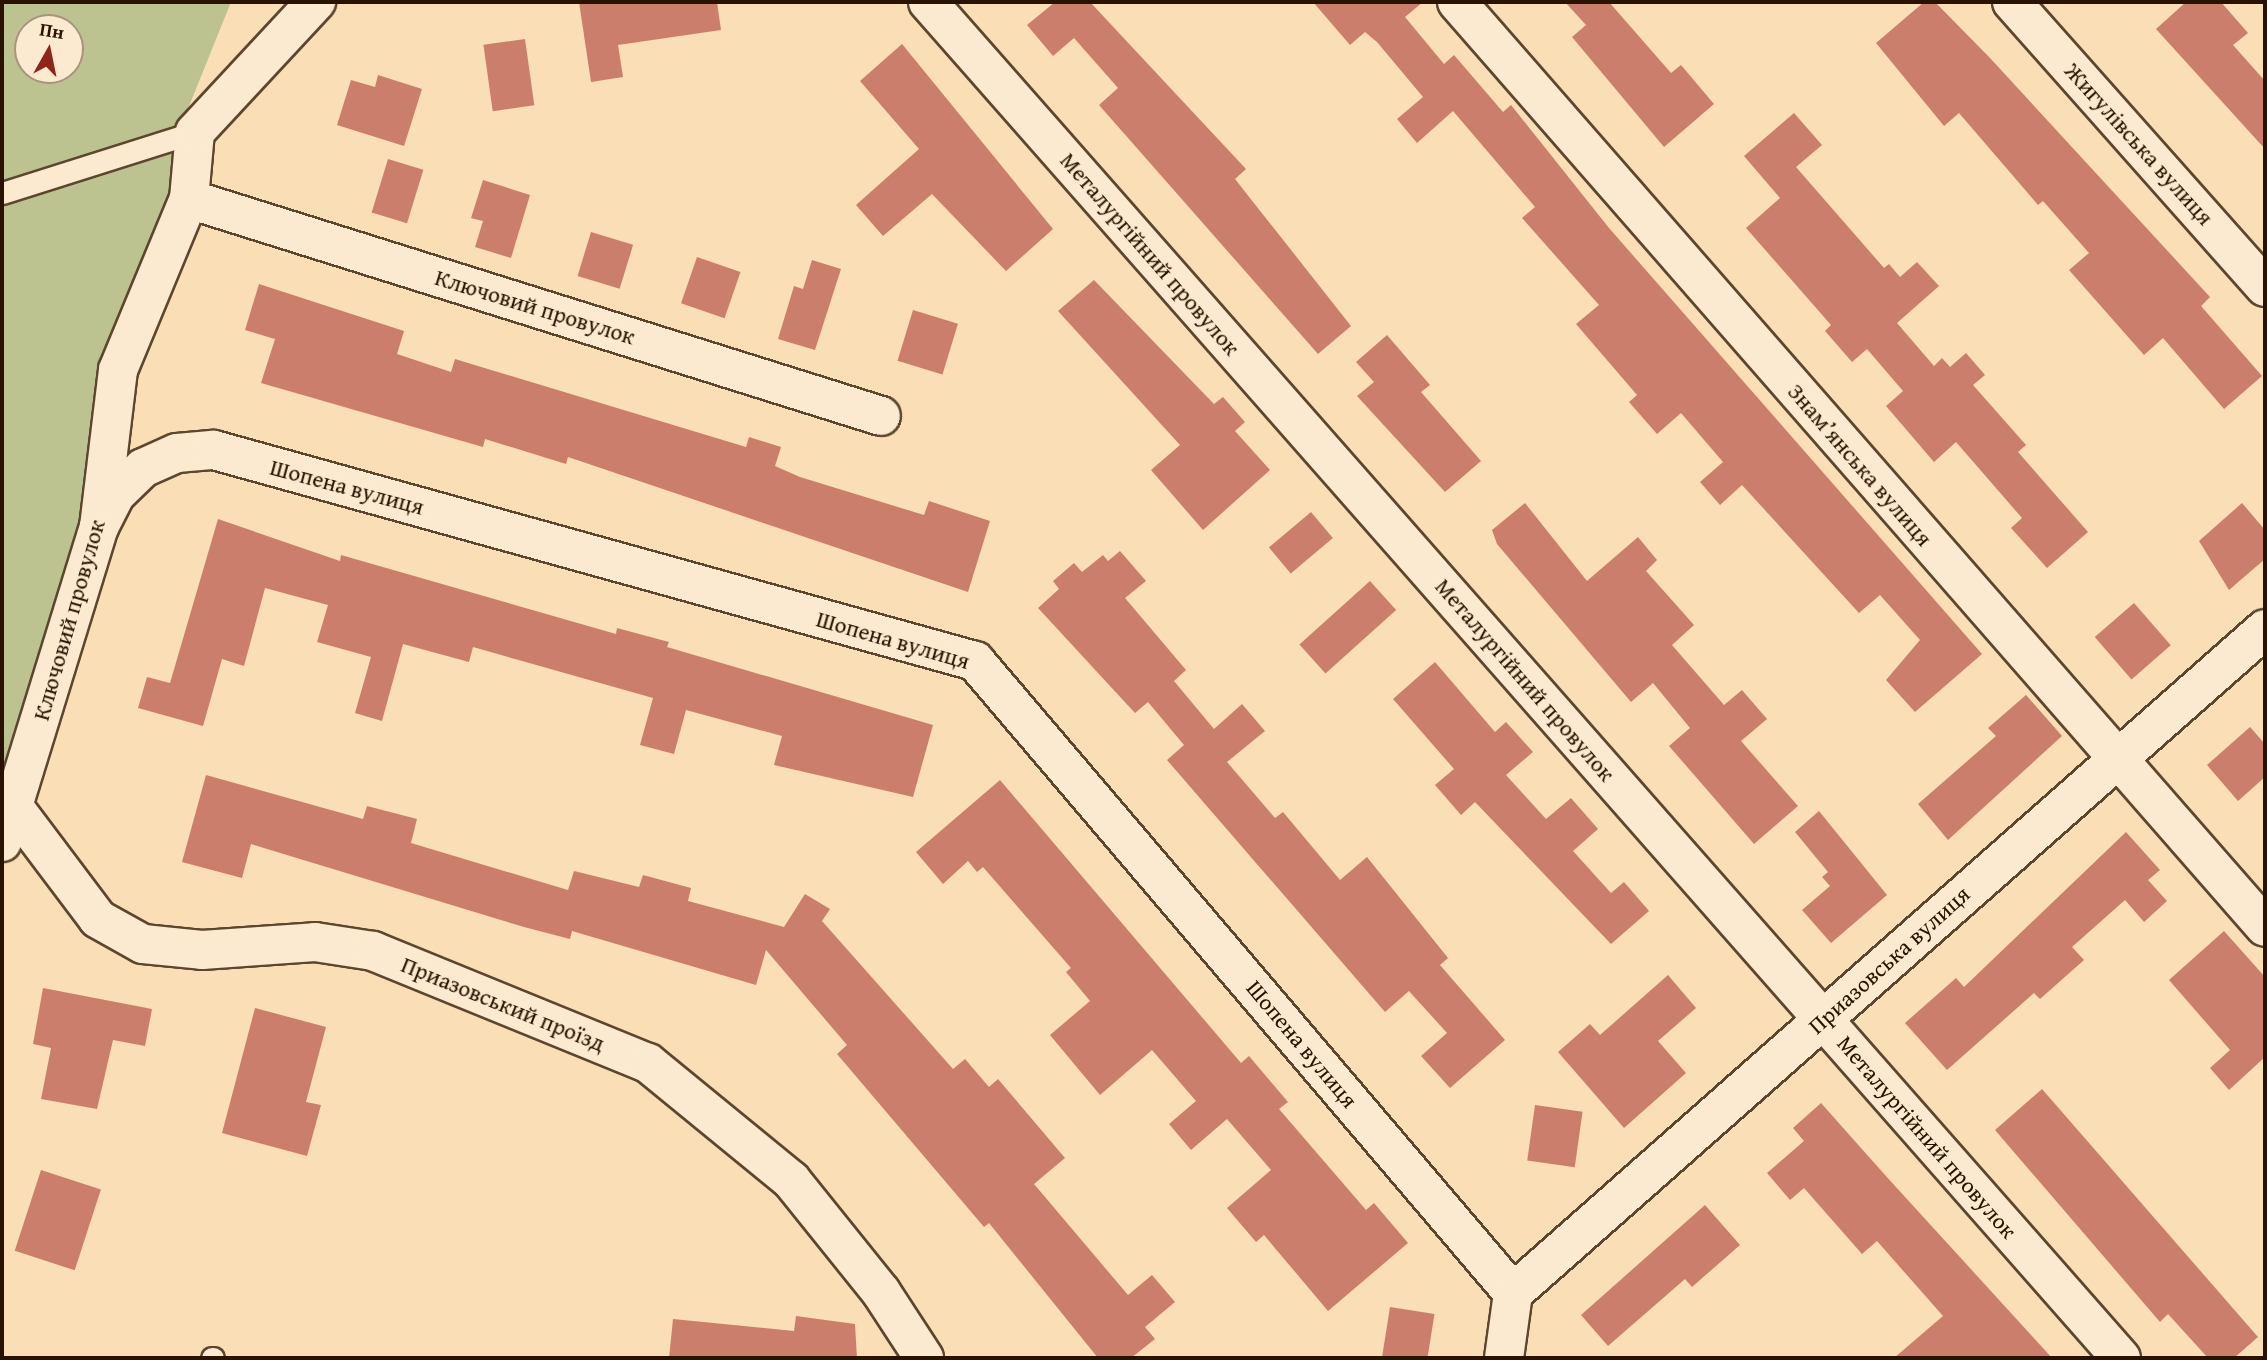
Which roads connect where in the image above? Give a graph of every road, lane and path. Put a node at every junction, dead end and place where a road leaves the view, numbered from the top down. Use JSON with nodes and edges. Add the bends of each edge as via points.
{"nodes":[{"id":1,"x":316,"y":2,"type":"edge"},
{"id":2,"x":928,"y":2,"type":"edge"},
{"id":3,"x":1457,"y":2,"type":"edge"},
{"id":4,"x":2012,"y":2,"type":"edge"},
{"id":5,"x":195,"y":132,"type":"junction"},
{"id":6,"x":2,"y":192,"type":"edge"},
{"id":7,"x":189,"y":199,"type":"junction"},
{"id":8,"x":2265,"y":287,"type":"edge"},
{"id":9,"x":881,"y":415,"type":"dead end"},
{"id":10,"x":99,"y":527,"type":"junction"},
{"id":11,"x":2265,"y":629,"type":"edge"},
{"id":12,"x":2116,"y":759,"type":"junction"},
{"id":13,"x":13,"y":806,"type":"junction"},
{"id":14,"x":2,"y":842,"type":"edge"},
{"id":15,"x":2265,"y":927,"type":"edge"},
{"id":16,"x":1823,"y":1019,"type":"junction"},
{"id":17,"x":1513,"y":1293,"type":"junction"},
{"id":18,"x":924,"y":1358,"type":"edge"},
{"id":19,"x":1504,"y":1358,"type":"edge"},
{"id":20,"x":2121,"y":1358,"type":"edge"}],
"edges":[{"from":1,"to":5,"type":"street"},
{"from":2,"to":16,"type":"street","name":"Металургійний провулок"},
{"from":3,"to":12,"type":"street","name":"Знам’янська вулиця"},
{"from":4,"to":8,"type":"street","name":"Жигулівська вулиця"},
{"from":5,"to":6,"type":"lane"},
{"from":5,"to":7,"type":"street","name":"Ключовий провулок"},
{"from":7,"to":9,"type":"street","name":"Ключовий провулок"},
{"from":7,"to":10,"type":"street","name":"Ключовий провулок","via":[[118,370]]},
{"from":10,"to":13,"type":"street","name":"Ключовий провулок"},
{"from":10,"to":17,"type":"street","name":"Шопена вулиця","via":[[116,494],[143,468],[177,453],[214,450],[975,661]]},
{"from":11,"to":12,"type":"street","name":"Приазовська вулиця"},
{"from":12,"to":15,"type":"street","name":"Знам’янська вулиця"},
{"from":12,"to":16,"type":"street","name":"Приазовська вулиця"},
{"from":13,"to":14,"type":"street","name":"Ключовий провулок"},
{"from":13,"to":18,"type":"street","name":"Приазовський проїзд","via":[[98,919],[143,944],[202,950],[315,942],[373,951],[649,1063],[791,1180],[881,1292]]},
{"from":16,"to":17,"type":"street","name":"Приазовська вулиця"},
{"from":16,"to":20,"type":"street","name":"Металургійний провулок"},
{"from":17,"to":19,"type":"street"}]}
